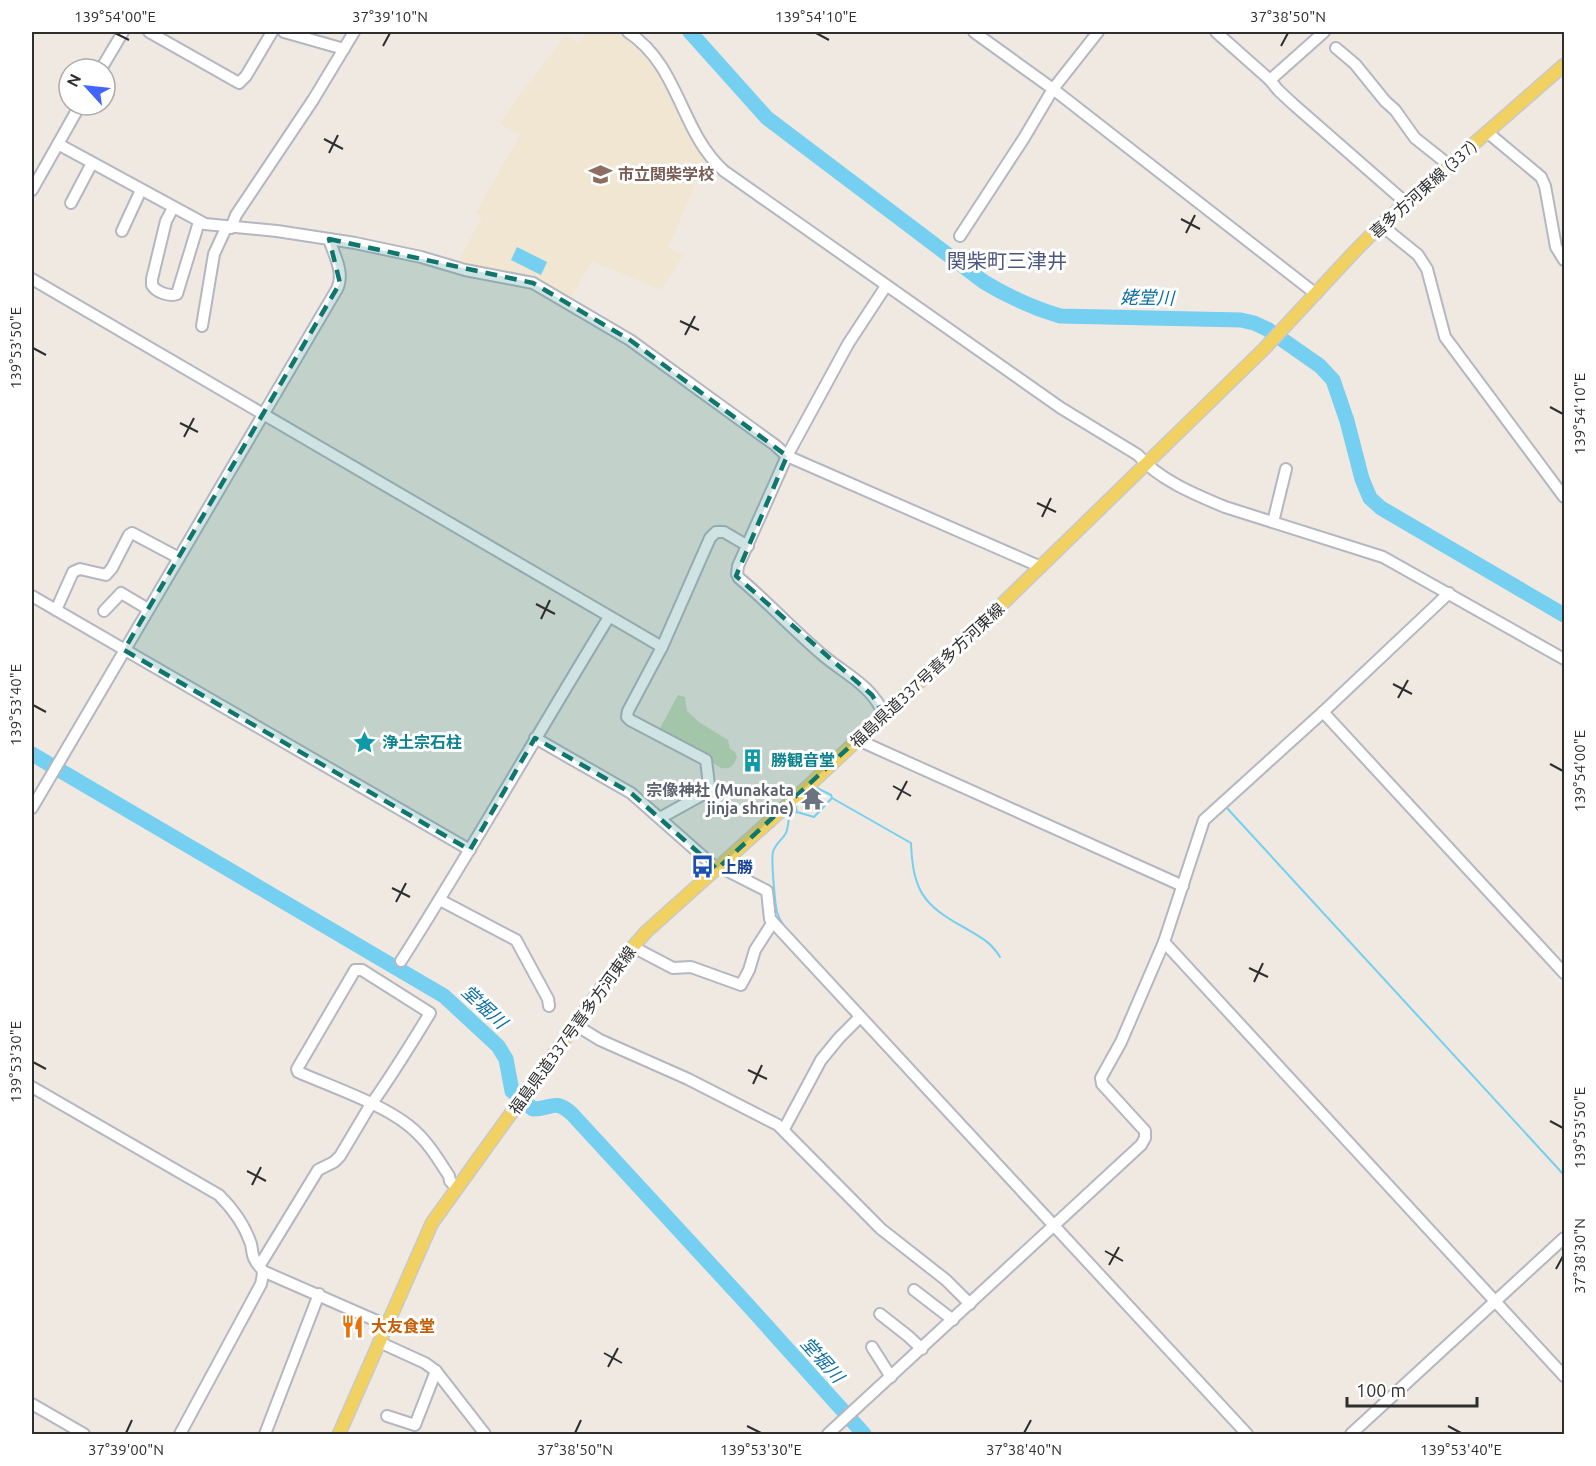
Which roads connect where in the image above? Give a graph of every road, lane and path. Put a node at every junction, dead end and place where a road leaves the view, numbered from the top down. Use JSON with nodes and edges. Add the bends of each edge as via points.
{"nodes":[{"id":1,"x":123,"y":32,"type":"edge"},
{"id":2,"x":149,"y":32,"type":"edge"},
{"id":3,"x":272,"y":32,"type":"edge"},
{"id":4,"x":284,"y":32,"type":"edge"},
{"id":5,"x":354,"y":32,"type":"edge"},
{"id":6,"x":628,"y":32,"type":"edge"},
{"id":7,"x":974,"y":32,"type":"edge"},
{"id":8,"x":1098,"y":32,"type":"edge"},
{"id":9,"x":1216,"y":32,"type":"edge"},
{"id":10,"x":1324,"y":32,"type":"edge"},
{"id":11,"x":1336,"y":48,"type":"dead end"},
{"id":12,"x":344,"y":49,"type":"junction"},
{"id":13,"x":108,"y":57,"type":"edge"},
{"id":14,"x":1564,"y":65,"type":"edge"},
{"id":15,"x":1270,"y":80,"type":"junction"},
{"id":16,"x":1053,"y":89,"type":"junction"},
{"id":17,"x":73,"y":117,"type":"edge"},
{"id":18,"x":1487,"y":132,"type":"junction"},
{"id":19,"x":58,"y":144,"type":"junction"},
{"id":20,"x":92,"y":163,"type":"junction"},
{"id":21,"x":1449,"y":165,"type":"junction"},
{"id":22,"x":32,"y":190,"type":"edge"},
{"id":23,"x":141,"y":190,"type":"junction"},
{"id":24,"x":1405,"y":202,"type":"junction"},
{"id":25,"x":71,"y":203,"type":"dead end"},
{"id":26,"x":172,"y":208,"type":"junction"},
{"id":27,"x":200,"y":222,"type":"junction"},
{"id":28,"x":1381,"y":225,"type":"junction"},
{"id":29,"x":228,"y":228,"type":"junction"},
{"id":30,"x":122,"y":231,"type":"dead end"},
{"id":31,"x":960,"y":236,"type":"dead end"},
{"id":32,"x":329,"y":239,"type":"junction"},
{"id":33,"x":1564,"y":260,"type":"edge"},
{"id":34,"x":32,"y":279,"type":"edge"},
{"id":35,"x":886,"y":286,"type":"junction"},
{"id":36,"x":1316,"y":294,"type":"junction"},
{"id":37,"x":202,"y":326,"type":"dead end"},
{"id":38,"x":1264,"y":349,"type":"joint"},
{"id":39,"x":264,"y":416,"type":"junction"},
{"id":40,"x":787,"y":456,"type":"junction"},
{"id":41,"x":1146,"y":465,"type":"junction"},
{"id":42,"x":1286,"y":469,"type":"dead end"},
{"id":43,"x":1564,"y":497,"type":"edge"},
{"id":44,"x":1273,"y":522,"type":"junction"},
{"id":45,"x":747,"y":546,"type":"junction"},
{"id":46,"x":179,"y":558,"type":"junction"},
{"id":47,"x":1041,"y":567,"type":"junction"},
{"id":48,"x":1449,"y":593,"type":"junction"},
{"id":49,"x":32,"y":596,"type":"edge"},
{"id":50,"x":148,"y":609,"type":"junction"},
{"id":51,"x":56,"y":610,"type":"junction"},
{"id":52,"x":105,"y":611,"type":"dead end"},
{"id":53,"x":609,"y":618,"type":"junction"},
{"id":54,"x":662,"y":647,"type":"junction"},
{"id":55,"x":124,"y":650,"type":"junction"},
{"id":56,"x":1564,"y":659,"type":"edge"},
{"id":57,"x":1323,"y":712,"type":"junction"},
{"id":58,"x":884,"y":715,"type":"junction"},
{"id":59,"x":535,"y":738,"type":"junction"},
{"id":60,"x":858,"y":740,"type":"junction"},
{"id":61,"x":32,"y":808,"type":"edge"},
{"id":62,"x":660,"y":818,"type":"junction"},
{"id":63,"x":470,"y":850,"type":"junction"},
{"id":64,"x":718,"y":868,"type":"junction"},
{"id":65,"x":1183,"y":886,"type":"junction"},
{"id":66,"x":440,"y":900,"type":"junction"},
{"id":67,"x":773,"y":922,"type":"junction"},
{"id":68,"x":1164,"y":942,"type":"junction"},
{"id":69,"x":633,"y":947,"type":"junction"},
{"id":70,"x":401,"y":960,"type":"dead end"},
{"id":71,"x":1564,"y":973,"type":"edge"},
{"id":72,"x":549,"y":1006,"type":"dead end"},
{"id":73,"x":860,"y":1017,"type":"junction"},
{"id":74,"x":574,"y":1024,"type":"junction"},
{"id":75,"x":32,"y":1087,"type":"edge"},
{"id":76,"x":371,"y":1104,"type":"junction"},
{"id":77,"x":784,"y":1129,"type":"junction"},
{"id":78,"x":457,"y":1188,"type":"junction"},
{"id":79,"x":1055,"y":1225,"type":"junction"},
{"id":80,"x":1564,"y":1238,"type":"edge"},
{"id":81,"x":262,"y":1269,"type":"junction"},
{"id":82,"x":914,"y":1290,"type":"dead end"},
{"id":83,"x":319,"y":1294,"type":"junction"},
{"id":84,"x":1496,"y":1301,"type":"junction"},
{"id":85,"x":970,"y":1305,"type":"junction"},
{"id":86,"x":880,"y":1314,"type":"dead end"},
{"id":87,"x":953,"y":1320,"type":"junction"},
{"id":88,"x":386,"y":1324,"type":"junction"},
{"id":89,"x":379,"y":1342,"type":"junction"},
{"id":90,"x":872,"y":1347,"type":"dead end"},
{"id":91,"x":922,"y":1349,"type":"junction"},
{"id":92,"x":436,"y":1371,"type":"junction"},
{"id":93,"x":1564,"y":1376,"type":"edge"},
{"id":94,"x":891,"y":1377,"type":"junction"},
{"id":95,"x":32,"y":1404,"type":"edge"},
{"id":96,"x":387,"y":1416,"type":"dead end"},
{"id":97,"x":84,"y":1434,"type":"edge"},
{"id":98,"x":180,"y":1434,"type":"edge"},
{"id":99,"x":266,"y":1434,"type":"edge"},
{"id":100,"x":339,"y":1434,"type":"edge"},
{"id":101,"x":485,"y":1434,"type":"edge"},
{"id":102,"x":828,"y":1434,"type":"edge"},
{"id":103,"x":1247,"y":1434,"type":"edge"},
{"id":104,"x":1351,"y":1434,"type":"edge"}],
"edges":[{"from":1,"to":13,"type":"street"},
{"from":2,"to":3,"type":"street","via":[[238,83]]},
{"from":4,"to":12,"type":"street"},
{"from":5,"to":12,"type":"street"},
{"from":6,"to":35,"type":"street","via":[[661,65],[715,163]]},
{"from":7,"to":16,"type":"street"},
{"from":8,"to":16,"type":"street"},
{"from":9,"to":15,"type":"street"},
{"from":10,"to":15,"type":"street"},
{"from":11,"to":21,"type":"street","via":[[1355,64],[1415,138]]},
{"from":12,"to":29,"type":"street"},
{"from":14,"to":18,"type":"main road","name":"喜多方河東線 (337)"},
{"from":15,"to":24,"type":"street"},
{"from":16,"to":31,"type":"street"},
{"from":16,"to":36,"type":"street"},
{"from":17,"to":19,"type":"street"},
{"from":18,"to":21,"type":"main road","name":"喜多方河東線 (337)"},
{"from":18,"to":33,"type":"street","via":[[1541,177],[1556,246]]},
{"from":19,"to":20,"type":"street"},
{"from":19,"to":22,"type":"street"},
{"from":20,"to":23,"type":"street"},
{"from":20,"to":25,"type":"street"},
{"from":21,"to":24,"type":"main road","name":"喜多方河東線 (337)"},
{"from":23,"to":26,"type":"street"},
{"from":23,"to":30,"type":"street"},
{"from":24,"to":28,"type":"main road","name":"喜多方河東線 (337)"},
{"from":26,"to":27,"type":"street"},
{"from":26,"to":27,"type":"street","via":[[152,279],[155,290],[177,294]]},
{"from":27,"to":29,"type":"street"},
{"from":28,"to":36,"type":"main road","name":"喜多方河東線 (337)"},
{"from":28,"to":43,"type":"street","via":[[1423,260],[1445,337]]},
{"from":29,"to":32,"type":"street"},
{"from":29,"to":37,"type":"street","via":[[214,254]]},
{"from":32,"to":39,"type":"street","via":[[340,283]]},
{"from":32,"to":40,"type":"street","via":[[533,283],[630,340]]},
{"from":34,"to":39,"type":"street"},
{"from":35,"to":40,"type":"street","via":[[848,344]]},
{"from":35,"to":41,"type":"street","via":[[1061,408],[1138,455]]},
{"from":36,"to":38,"type":"main road","name":"喜多方河東線 (337)"},
{"from":38,"to":41,"type":"main road","name":"福島県道337号喜多方河東線"},
{"from":39,"to":46,"type":"street"},
{"from":39,"to":53,"type":"street"},
{"from":40,"to":45,"type":"street"},
{"from":40,"to":47,"type":"street"},
{"from":41,"to":44,"type":"street","via":[[1208,500]]},
{"from":41,"to":47,"type":"main road","name":"福島県道337号喜多方河東線"},
{"from":42,"to":44,"type":"street"},
{"from":44,"to":48,"type":"street","via":[[1370,551]]},
{"from":45,"to":54,"type":"street","via":[[724,532],[716,532],[710,538]]},
{"from":45,"to":58,"type":"street","via":[[738,566],[739,578],[872,695]]},
{"from":46,"to":50,"type":"street"},
{"from":46,"to":51,"type":"street","via":[[129,535],[106,575],[80,569],[72,572]]},
{"from":47,"to":58,"type":"main road","name":"福島県道337号喜多方河東線"},
{"from":48,"to":56,"type":"street"},
{"from":48,"to":57,"type":"street"},
{"from":49,"to":51,"type":"street"},
{"from":50,"to":52,"type":"street","via":[[121,593]]},
{"from":50,"to":55,"type":"street"},
{"from":51,"to":55,"type":"street"},
{"from":53,"to":54,"type":"street"},
{"from":53,"to":59,"type":"street"},
{"from":54,"to":62,"type":"street","via":[[627,717],[706,760],[709,785],[707,792]]},
{"from":55,"to":61,"type":"street"},
{"from":55,"to":63,"type":"street"},
{"from":57,"to":65,"type":"street","via":[[1204,820]]},
{"from":57,"to":71,"type":"street"},
{"from":58,"to":60,"type":"main road","name":"福島県道337号喜多方河東線"},
{"from":59,"to":62,"type":"street","via":[[631,793]]},
{"from":59,"to":63,"type":"street"},
{"from":60,"to":64,"type":"main road","name":"福島県道337号喜多方河東線"},
{"from":60,"to":65,"type":"street"},
{"from":62,"to":64,"type":"street"},
{"from":63,"to":66,"type":"street"},
{"from":64,"to":67,"type":"street","via":[[767,891]]},
{"from":64,"to":69,"type":"main road","name":"福島県道337号喜多方河東線"},
{"from":65,"to":68,"type":"street"},
{"from":66,"to":70,"type":"street"},
{"from":66,"to":72,"type":"street","via":[[516,940]]},
{"from":67,"to":69,"type":"street","via":[[741,985],[691,967],[673,968]]},
{"from":67,"to":73,"type":"street"},
{"from":68,"to":79,"type":"street","via":[[1121,1042],[1101,1078],[1102,1084],[1145,1131],[1145,1138]]},
{"from":68,"to":84,"type":"street"},
{"from":69,"to":74,"type":"main road","name":"福島県道337号喜多方河東線"},
{"from":73,"to":77,"type":"street","via":[[821,1060]]},
{"from":73,"to":79,"type":"street"},
{"from":74,"to":77,"type":"street"},
{"from":74,"to":78,"type":"main road","name":"福島県道337号喜多方河東線"},
{"from":75,"to":81,"type":"street","via":[[219,1195],[239,1219],[254,1259]]},
{"from":76,"to":76,"type":"street","via":[[297,1069],[357,969],[430,1013]]},
{"from":76,"to":78,"type":"street","via":[[416,1131]]},
{"from":76,"to":81,"type":"street","via":[[340,1156],[318,1170]]},
{"from":77,"to":85,"type":"street","via":[[870,1219],[946,1280]]},
{"from":78,"to":88,"type":"main road","name":"福島県道337号喜多方河東線","via":[[432,1223]]},
{"from":79,"to":85,"type":"street"},
{"from":79,"to":103,"type":"street"},
{"from":80,"to":84,"type":"street"},
{"from":81,"to":83,"type":"street"},
{"from":81,"to":98,"type":"street","via":[[261,1284]]},
{"from":82,"to":87,"type":"street"},
{"from":83,"to":88,"type":"street"},
{"from":83,"to":99,"type":"street"},
{"from":84,"to":93,"type":"street"},
{"from":84,"to":104,"type":"street"},
{"from":85,"to":87,"type":"street"},
{"from":86,"to":91,"type":"street"},
{"from":87,"to":91,"type":"street"},
{"from":88,"to":89,"type":"main road","name":"福島県道337号喜多方河東線"},
{"from":89,"to":92,"type":"street"},
{"from":89,"to":100,"type":"main road","name":"福島県道337号喜多方河東線"},
{"from":90,"to":94,"type":"street"},
{"from":91,"to":94,"type":"street"},
{"from":92,"to":96,"type":"street","via":[[415,1425]]},
{"from":92,"to":101,"type":"street"},
{"from":94,"to":102,"type":"street"},
{"from":95,"to":97,"type":"street"}]}
